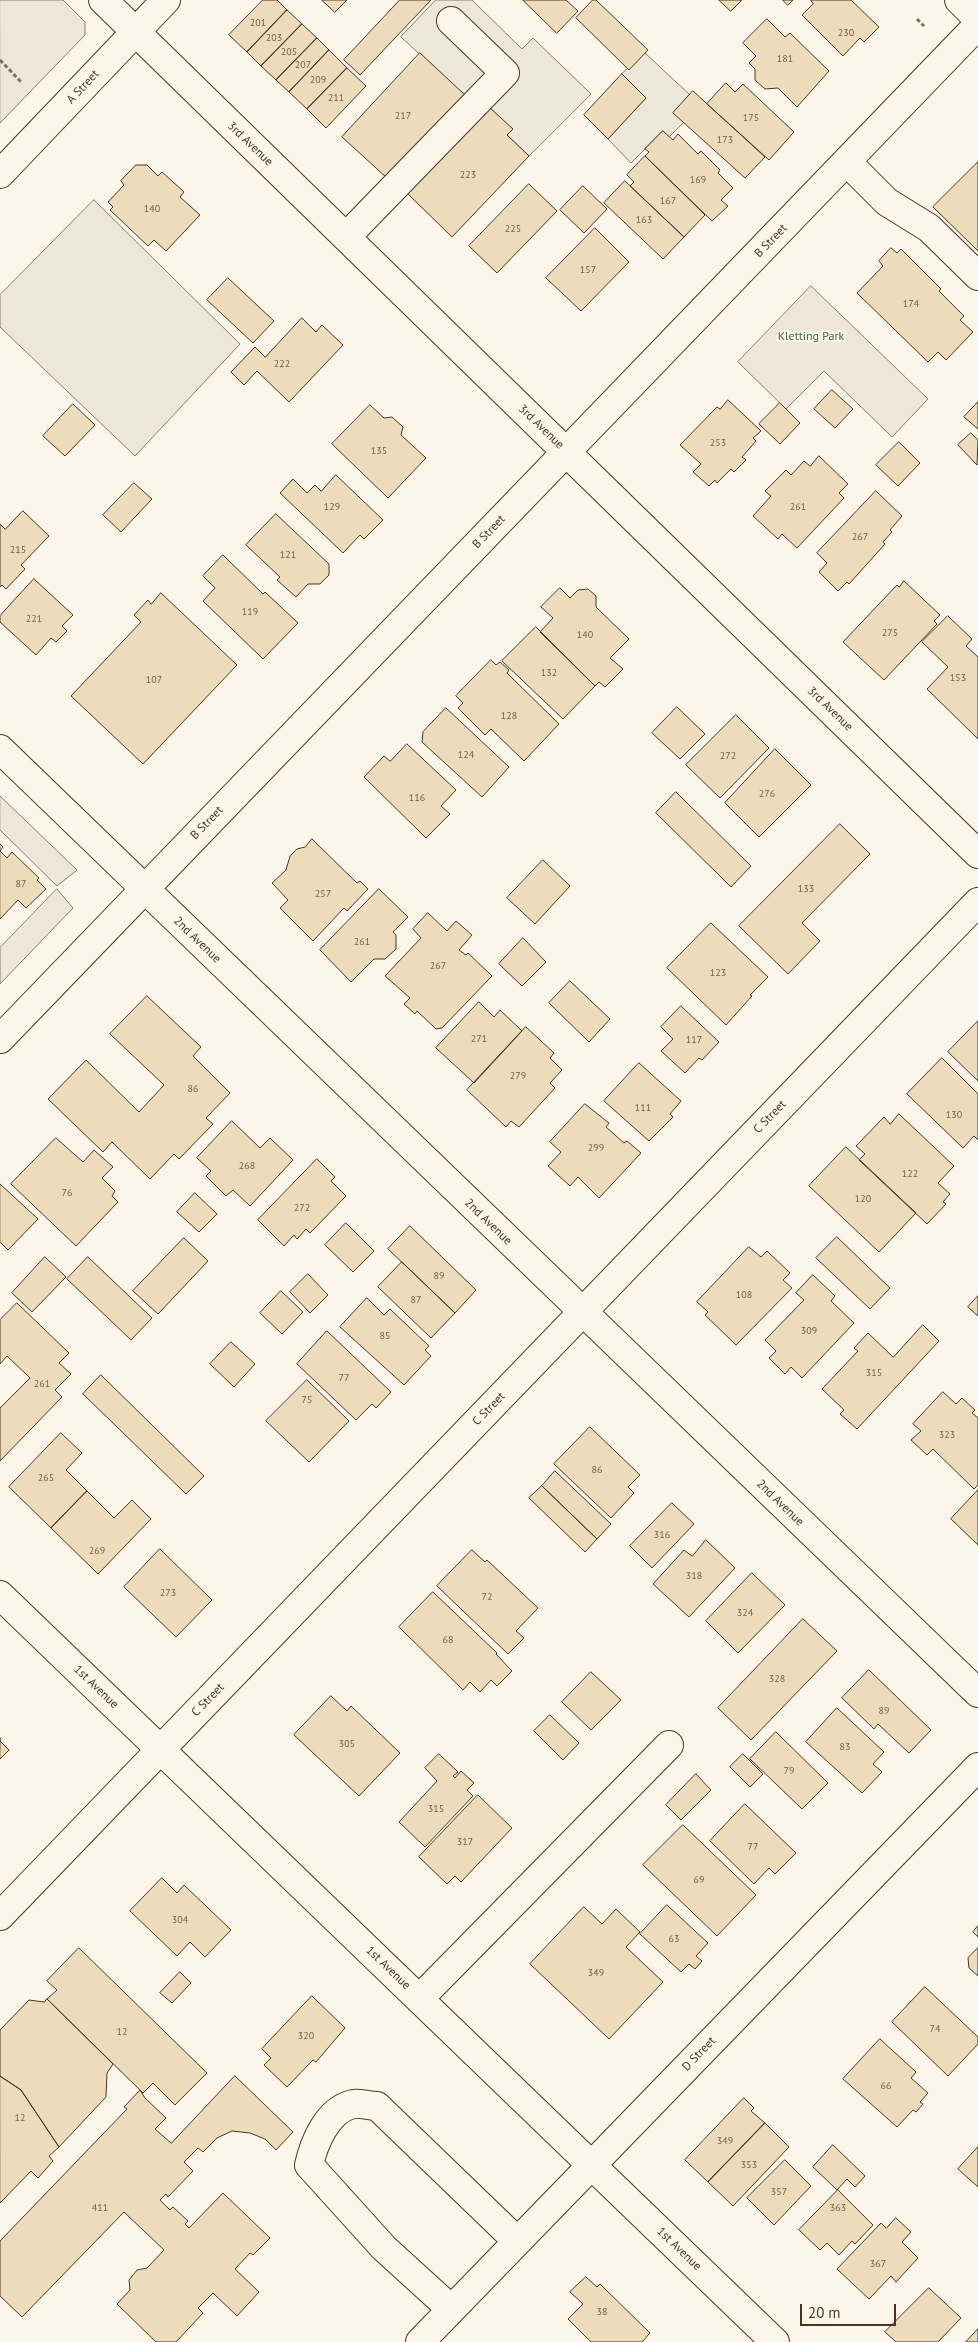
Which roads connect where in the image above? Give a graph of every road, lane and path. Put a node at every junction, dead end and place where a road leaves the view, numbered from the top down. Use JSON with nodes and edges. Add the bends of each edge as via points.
{"nodes":[{"id":1,"x":102,"y":0,"type":"edge"},
{"id":2,"x":166,"y":0,"type":"edge"},
{"id":3,"x":959,"y":0,"type":"edge"},
{"id":4,"x":917,"y":19,"type":"dead end"},
{"id":5,"x":978,"y":19,"type":"edge"},
{"id":6,"x":451,"y":21,"type":"dead end"},
{"id":7,"x":924,"y":26,"type":"dead end"},
{"id":8,"x":978,"y":26,"type":"edge"},
{"id":9,"x":135,"y":32,"type":"junction"},
{"id":10,"x":0,"y":60,"type":"edge"},
{"id":11,"x":22,"y":83,"type":"dead end"},
{"id":12,"x":847,"y":162,"type":"junction"},
{"id":13,"x":0,"y":174,"type":"edge"},
{"id":14,"x":346,"y":237,"type":"junction"},
{"id":15,"x":978,"y":276,"type":"edge"},
{"id":16,"x":566,"y":451,"type":"junction"},
{"id":17,"x":0,"y":749,"type":"edge"},
{"id":18,"x":978,"y":854,"type":"edge"},
{"id":19,"x":144,"y":888,"type":"junction"},
{"id":20,"x":978,"y":902,"type":"edge"},
{"id":21,"x":0,"y":1039,"type":"edge"},
{"id":22,"x":582,"y":1312,"type":"junction"},
{"id":23,"x":0,"y":1594,"type":"edge"},
{"id":24,"x":978,"y":1693,"type":"edge"},
{"id":25,"x":669,"y":1745,"type":"dead end"},
{"id":26,"x":160,"y":1750,"type":"junction"},
{"id":27,"x":978,"y":1767,"type":"edge"},
{"id":28,"x":0,"y":1916,"type":"edge"},
{"id":29,"x":419,"y":1999,"type":"junction"},
{"id":30,"x":592,"y":2165,"type":"junction"},
{"id":31,"x":518,"y":2241,"type":"junction"},
{"id":32,"x":451,"y":2309,"type":"junction"},
{"id":33,"x":420,"y":2342,"type":"edge"},
{"id":34,"x":776,"y":2342,"type":"edge"}],
"edges":[{"from":1,"to":9,"type":"street","name":"3rd Avenue"},
{"from":2,"to":9,"type":"street","name":"A Street"},
{"from":3,"to":5,"type":"street"},
{"from":4,"to":7,"type":"path"},
{"from":6,"to":14,"type":"street","via":[[505,73]]},
{"from":8,"to":12,"type":"street","name":"B Street"},
{"from":9,"to":13,"type":"street","name":"A Street"},
{"from":9,"to":14,"type":"street","name":"3rd Avenue"},
{"from":10,"to":11,"type":"path"},
{"from":12,"to":15,"type":"street","via":[[887,202],[929,228]]},
{"from":12,"to":16,"type":"street","name":"B Street"},
{"from":14,"to":16,"type":"street","name":"3rd Avenue"},
{"from":16,"to":18,"type":"street","name":"3rd Avenue"},
{"from":16,"to":19,"type":"street","name":"B Street"},
{"from":17,"to":19,"type":"street","name":"2nd Avenue"},
{"from":19,"to":21,"type":"street","name":"B Street"},
{"from":19,"to":22,"type":"street","name":"2nd Avenue"},
{"from":20,"to":22,"type":"street","name":"C Street"},
{"from":22,"to":24,"type":"street","name":"2nd Avenue"},
{"from":22,"to":26,"type":"street","name":"C Street"},
{"from":23,"to":26,"type":"street","name":"1st Avenue"},
{"from":25,"to":29,"type":"street"},
{"from":26,"to":28,"type":"street","name":"C Street"},
{"from":26,"to":29,"type":"street","name":"1st Avenue"},
{"from":27,"to":30,"type":"street","name":"D Street"},
{"from":29,"to":30,"type":"street","name":"1st Avenue"},
{"from":30,"to":31,"type":"street","name":"D Street"},
{"from":30,"to":34,"type":"street","name":"1st Avenue"},
{"from":31,"to":32,"type":"street","name":"D Street"},
{"from":31,"to":32,"type":"street","via":[[376,2106],[353,2104],[334,2114],[313,2147],[309,2165],[384,2248]]},
{"from":32,"to":33,"type":"street","name":"D Street"}]}
